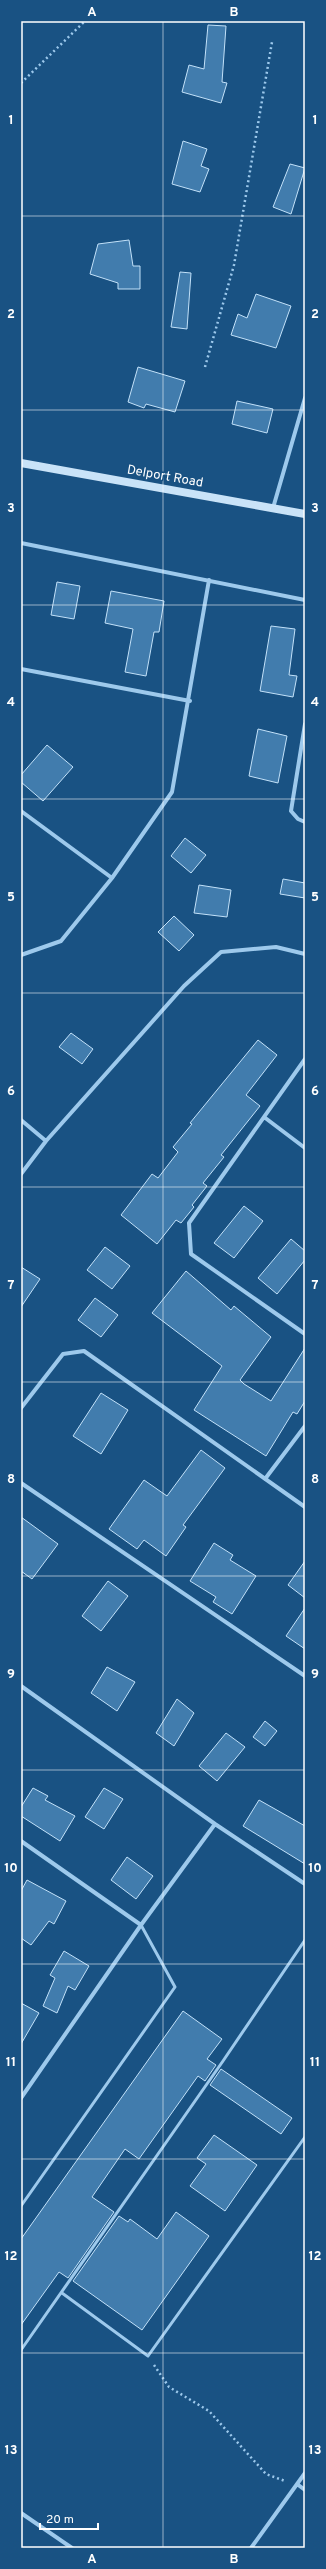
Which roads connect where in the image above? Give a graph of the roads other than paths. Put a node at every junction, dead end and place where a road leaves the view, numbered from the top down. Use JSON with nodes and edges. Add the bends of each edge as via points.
{"nodes":[{"id":1,"x":305,"y":398,"type":"edge"},
{"id":2,"x":21,"y":463,"type":"edge"},
{"id":3,"x":273,"y":509,"type":"junction"},
{"id":4,"x":305,"y":514,"type":"edge"},
{"id":5,"x":21,"y":543,"type":"edge"},
{"id":6,"x":209,"y":580,"type":"junction"},
{"id":7,"x":305,"y":600,"type":"edge"},
{"id":8,"x":21,"y":669,"type":"edge"},
{"id":9,"x":190,"y":701,"type":"junction"},
{"id":10,"x":305,"y":724,"type":"edge"},
{"id":11,"x":21,"y":811,"type":"edge"},
{"id":12,"x":305,"y":822,"type":"edge"},
{"id":13,"x":112,"y":878,"type":"junction"},
{"id":14,"x":305,"y":954,"type":"edge"},
{"id":15,"x":21,"y":955,"type":"edge"},
{"id":16,"x":305,"y":1060,"type":"edge"},
{"id":17,"x":264,"y":1117,"type":"junction"},
{"id":18,"x":21,"y":1120,"type":"edge"},
{"id":19,"x":46,"y":1141,"type":"junction"},
{"id":20,"x":305,"y":1148,"type":"edge"},
{"id":21,"x":21,"y":1174,"type":"edge"},
{"id":22,"x":305,"y":1334,"type":"edge"},
{"id":23,"x":21,"y":1408,"type":"edge"},
{"id":24,"x":305,"y":1426,"type":"edge"},
{"id":25,"x":265,"y":1479,"type":"junction"},
{"id":26,"x":21,"y":1483,"type":"edge"},
{"id":27,"x":305,"y":1507,"type":"edge"},
{"id":28,"x":305,"y":1676,"type":"edge"},
{"id":29,"x":21,"y":1686,"type":"edge"},
{"id":30,"x":215,"y":1824,"type":"junction"},
{"id":31,"x":21,"y":1841,"type":"edge"},
{"id":32,"x":305,"y":1884,"type":"edge"},
{"id":33,"x":141,"y":1925,"type":"junction"},
{"id":34,"x":305,"y":1940,"type":"edge"},
{"id":35,"x":21,"y":2098,"type":"edge"},
{"id":36,"x":305,"y":2136,"type":"edge"},
{"id":37,"x":21,"y":2206,"type":"edge"},
{"id":38,"x":62,"y":2293,"type":"junction"},
{"id":39,"x":21,"y":2350,"type":"edge"},
{"id":40,"x":305,"y":2473,"type":"edge"},
{"id":41,"x":297,"y":2484,"type":"junction"},
{"id":42,"x":305,"y":2490,"type":"edge"},
{"id":43,"x":21,"y":2513,"type":"edge"},
{"id":44,"x":72,"y":2548,"type":"edge"},
{"id":45,"x":251,"y":2548,"type":"edge"}],
"edges":[{"from":1,"to":3,"type":"street"},
{"from":2,"to":3,"type":"main road","name":"Delport Road"},
{"from":3,"to":4,"type":"main road","name":"Delport Road"},
{"from":5,"to":6,"type":"street"},
{"from":6,"to":7,"type":"street"},
{"from":6,"to":9,"type":"street"},
{"from":8,"to":9,"type":"street"},
{"from":9,"to":13,"type":"street","via":[[172,792]]},
{"from":10,"to":12,"type":"street","via":[[291,811]]},
{"from":11,"to":13,"type":"street"},
{"from":13,"to":15,"type":"street","via":[[61,941]]},
{"from":14,"to":19,"type":"street","via":[[276,947],[221,952],[184,986]]},
{"from":16,"to":17,"type":"street"},
{"from":17,"to":20,"type":"street"},
{"from":17,"to":22,"type":"street","via":[[188,1222],[191,1254]]},
{"from":18,"to":19,"type":"street"},
{"from":19,"to":21,"type":"street"},
{"from":23,"to":25,"type":"street","via":[[63,1354],[84,1351]]},
{"from":24,"to":25,"type":"street"},
{"from":25,"to":27,"type":"street"},
{"from":26,"to":28,"type":"street"},
{"from":29,"to":30,"type":"street"},
{"from":30,"to":32,"type":"street"},
{"from":30,"to":33,"type":"street"},
{"from":31,"to":33,"type":"street"},
{"from":33,"to":35,"type":"street"},
{"from":33,"to":37,"type":"lane","via":[[175,1987]]},
{"from":34,"to":38,"type":"lane"},
{"from":36,"to":38,"type":"lane","via":[[148,2356]]},
{"from":38,"to":39,"type":"lane"},
{"from":40,"to":41,"type":"street"},
{"from":41,"to":42,"type":"street"},
{"from":41,"to":45,"type":"street"},
{"from":43,"to":44,"type":"street"}]}
